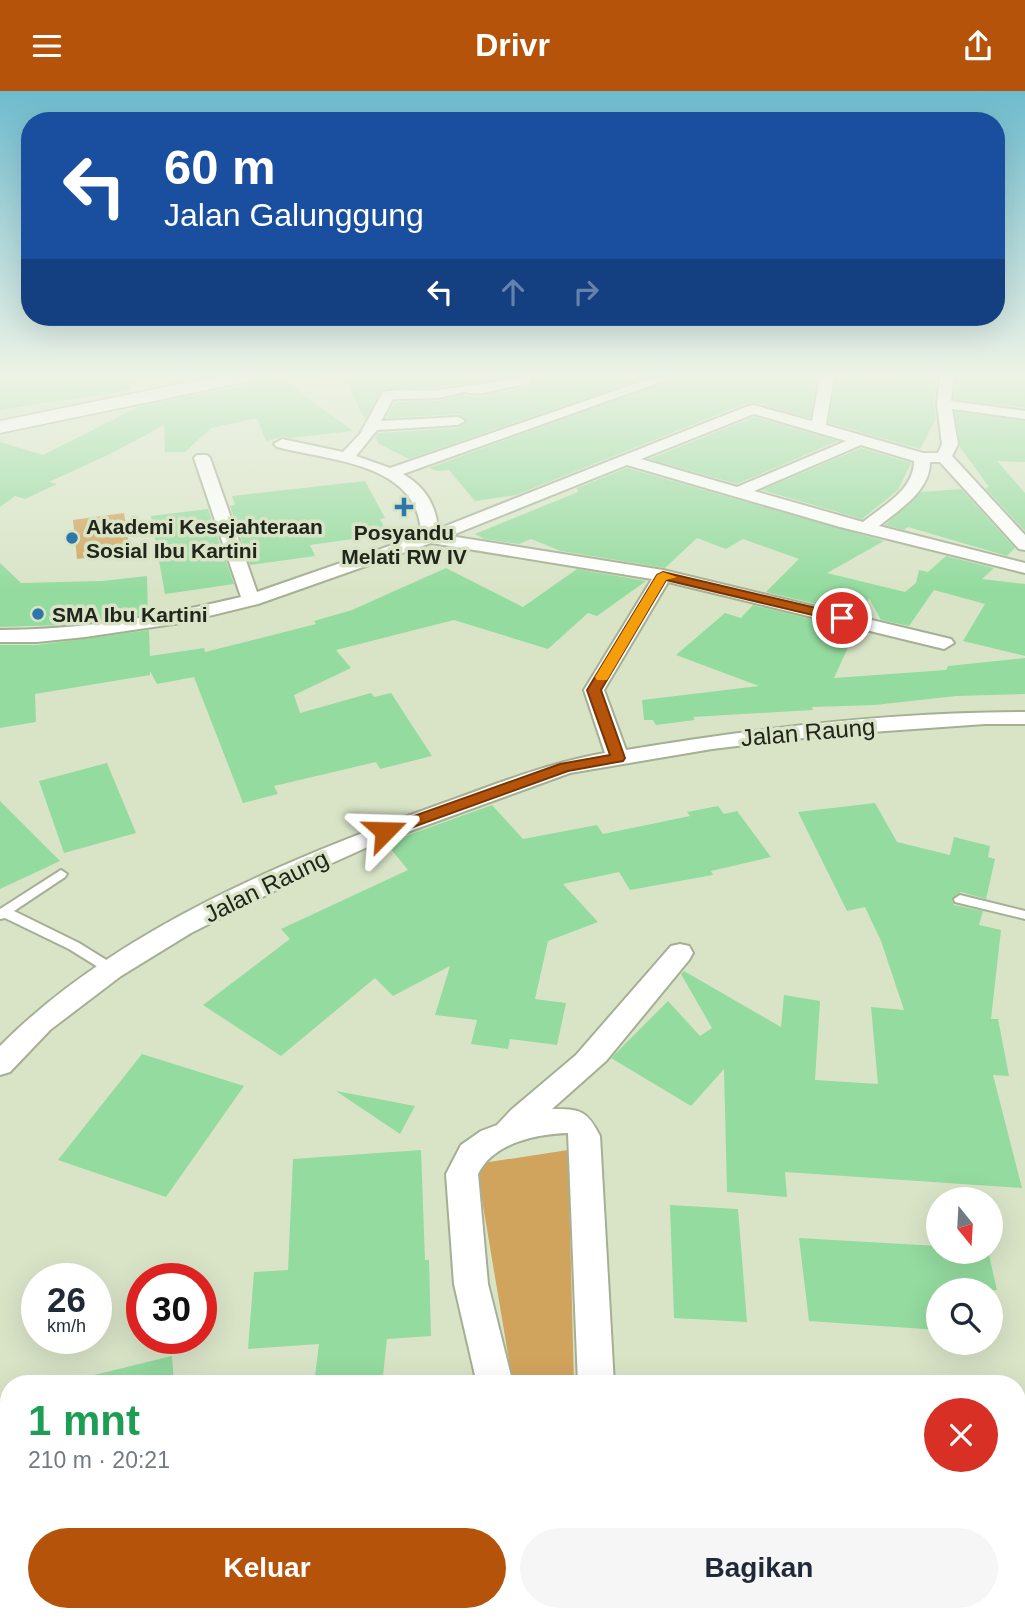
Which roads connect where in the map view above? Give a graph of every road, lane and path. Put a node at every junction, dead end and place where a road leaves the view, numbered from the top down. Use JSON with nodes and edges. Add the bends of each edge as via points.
{"nodes":[{"id":1,"x":298,"y":447,"type":"edge"},
{"id":2,"x":355,"y":447,"type":"edge"},
{"id":3,"x":464,"y":447,"type":"edge"},
{"id":4,"x":658,"y":447,"type":"edge"},
{"id":5,"x":843,"y":447,"type":"edge"},
{"id":6,"x":886,"y":447,"type":"edge"},
{"id":7,"x":948,"y":447,"type":"edge"},
{"id":8,"x":944,"y":457,"type":"junction"},
{"id":9,"x":202,"y":458,"type":"dead end"},
{"id":10,"x":346,"y":458,"type":"junction"},
{"id":11,"x":922,"y":458,"type":"junction"},
{"id":12,"x":628,"y":460,"type":"junction"},
{"id":13,"x":390,"y":473,"type":"junction"},
{"id":14,"x":736,"y":493,"type":"junction"},
{"id":15,"x":867,"y":527,"type":"junction"},
{"id":16,"x":430,"y":538,"type":"junction"},
{"id":17,"x":1025,"y":545,"type":"edge"},
{"id":18,"x":1025,"y":568,"type":"edge"},
{"id":19,"x":663,"y":575,"type":"junction"},
{"id":20,"x":251,"y":600,"type":"junction"},
{"id":21,"x":0,"y":636,"type":"edge"},
{"id":22,"x":944,"y":643,"type":"dead end"},
{"id":23,"x":1025,"y":718,"type":"edge"},
{"id":24,"x":618,"y":758,"type":"junction"},
{"id":25,"x":61,"y":874,"type":"dead end"},
{"id":26,"x":960,"y":899,"type":"dead end"},
{"id":27,"x":2,"y":913,"type":"edge"},
{"id":28,"x":1025,"y":915,"type":"edge"},
{"id":29,"x":680,"y":953,"type":"dead end"},
{"id":30,"x":111,"y":969,"type":"junction"},
{"id":31,"x":0,"y":1064,"type":"edge"},
{"id":32,"x":503,"y":1135,"type":"junction"},
{"id":33,"x":493,"y":1375,"type":"edge"},
{"id":34,"x":596,"y":1375,"type":"edge"}],
"edges":[{"from":1,"to":10,"type":"street"},
{"from":2,"to":10,"type":"street"},
{"from":3,"to":13,"type":"street"},
{"from":4,"to":12,"type":"street"},
{"from":5,"to":14,"type":"street"},
{"from":6,"to":11,"type":"street"},
{"from":7,"to":8,"type":"street"},
{"from":8,"to":11,"type":"street"},
{"from":8,"to":17,"type":"street"},
{"from":9,"to":20,"type":"street"},
{"from":10,"to":13,"type":"street"},
{"from":11,"to":15,"type":"street","via":[[922,476],[905,497]]},
{"from":12,"to":14,"type":"street"},
{"from":12,"to":16,"type":"street"},
{"from":13,"to":16,"type":"street","via":[[421,497]]},
{"from":14,"to":15,"type":"street"},
{"from":15,"to":18,"type":"street"},
{"from":16,"to":19,"type":"street"},
{"from":16,"to":20,"type":"street"},
{"from":19,"to":22,"type":"street"},
{"from":19,"to":24,"type":"street","via":[[594,690]]},
{"from":20,"to":21,"type":"street","via":[[98,629]]},
{"from":23,"to":24,"type":"street","name":"Jalan Raung","via":[[829,729]]},
{"from":24,"to":30,"type":"street","name":"Jalan Raung","via":[[565,767],[363,841],[215,909]]},
{"from":25,"to":27,"type":"lane"},
{"from":26,"to":28,"type":"lane"},
{"from":27,"to":30,"type":"lane","via":[[74,946]]},
{"from":29,"to":32,"type":"street","via":[[598,1051]]},
{"from":30,"to":31,"type":"street","name":"Jalan Raung","via":[[40,1023]]},
{"from":32,"to":33,"type":"street","via":[[472,1154],[462,1174],[471,1284]]},
{"from":32,"to":34,"type":"street","via":[[547,1121],[572,1121],[583,1130]]}]}
